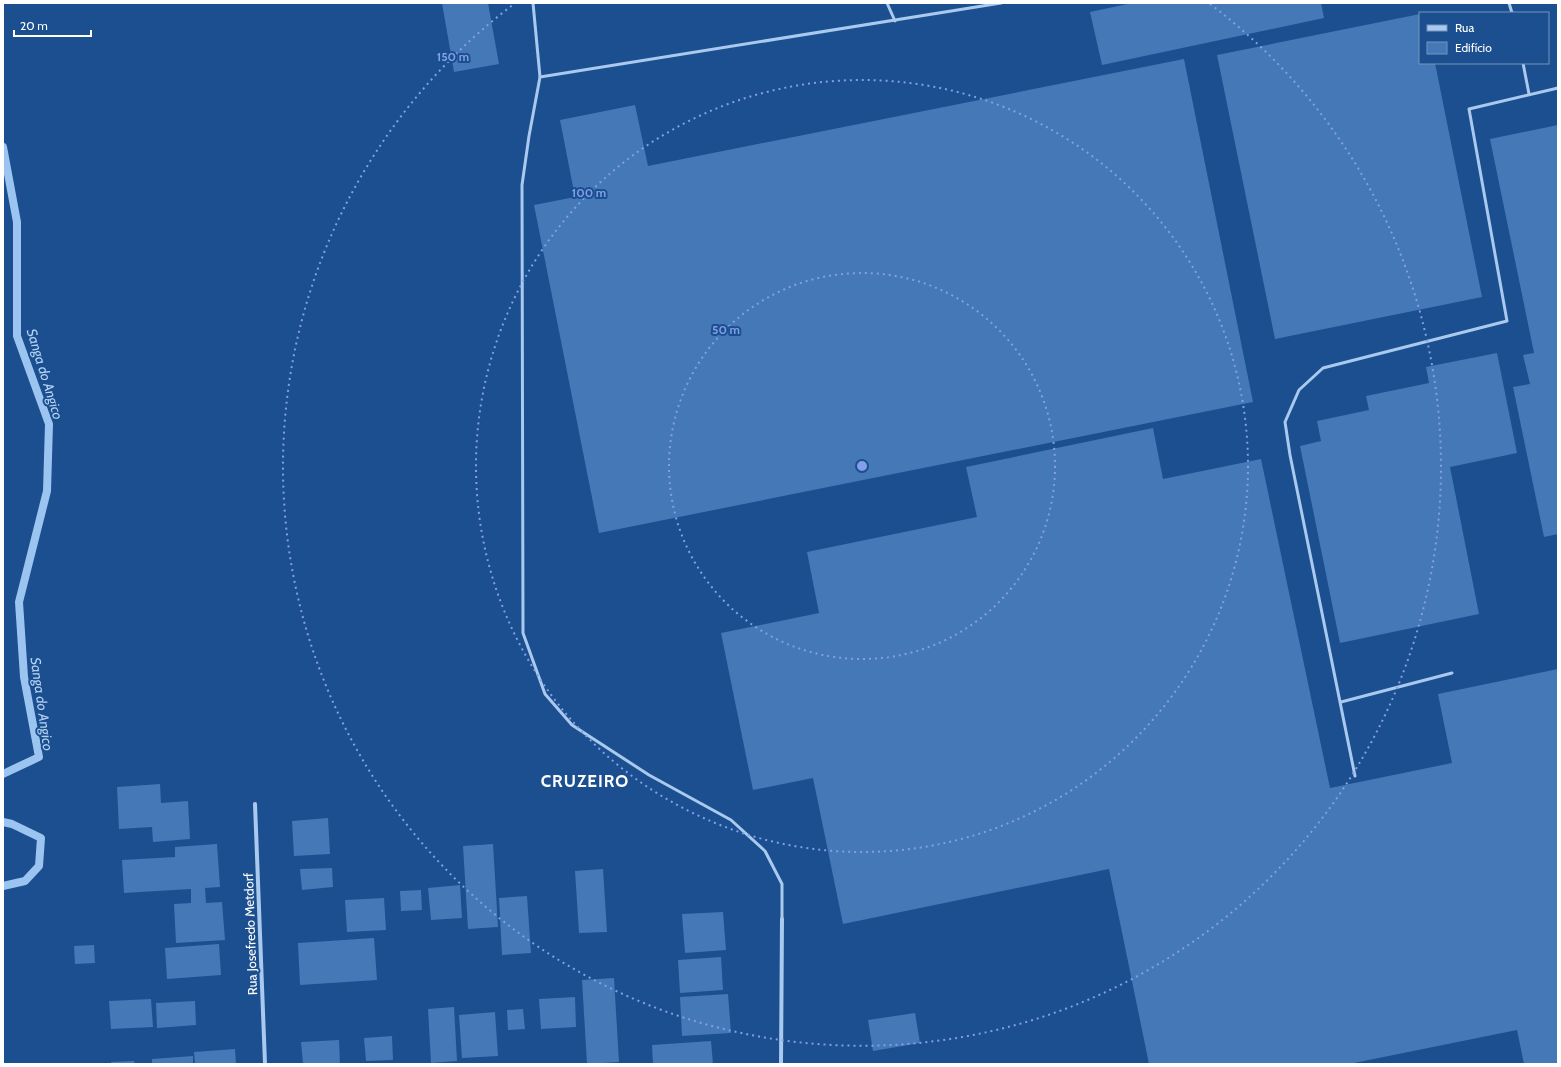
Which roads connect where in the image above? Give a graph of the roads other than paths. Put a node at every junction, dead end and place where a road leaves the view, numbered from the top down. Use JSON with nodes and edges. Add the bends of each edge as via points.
{"nodes":[{"id":1,"x":533,"y":3,"type":"edge"},
{"id":2,"x":887,"y":3,"type":"edge"},
{"id":3,"x":1001,"y":3,"type":"edge"},
{"id":4,"x":895,"y":21,"type":"junction"},
{"id":5,"x":1523,"y":64,"type":"edge"},
{"id":6,"x":540,"y":77,"type":"junction"},
{"id":7,"x":1558,"y":88,"type":"edge"},
{"id":8,"x":1529,"y":94,"type":"junction"},
{"id":9,"x":1452,"y":673,"type":"dead end"},
{"id":10,"x":1341,"y":702,"type":"junction"},
{"id":11,"x":1355,"y":776,"type":"dead end"},
{"id":12,"x":256,"y":804,"type":"dead end"},
{"id":13,"x":782,"y":919,"type":"joint"},
{"id":14,"x":265,"y":1064,"type":"edge"},
{"id":15,"x":781,"y":1064,"type":"edge"}],
"edges":[{"from":1,"to":6,"type":"lane"},
{"from":2,"to":4,"type":"lane"},
{"from":3,"to":4,"type":"lane"},
{"from":4,"to":6,"type":"lane"},
{"from":5,"to":8,"type":"lane"},
{"from":6,"to":13,"type":"lane","via":[[522,185],[523,633],[545,694],[572,725],[649,775],[731,820],[765,852],[782,884]]},
{"from":7,"to":8,"type":"lane"},
{"from":8,"to":10,"type":"lane","via":[[1469,109],[1507,321],[1323,368],[1299,390],[1285,422]]},
{"from":9,"to":10,"type":"lane"},
{"from":10,"to":11,"type":"lane"},
{"from":12,"to":14,"type":"street","name":"Rua Josefredo Metdorf"},
{"from":13,"to":15,"type":"street"}]}
